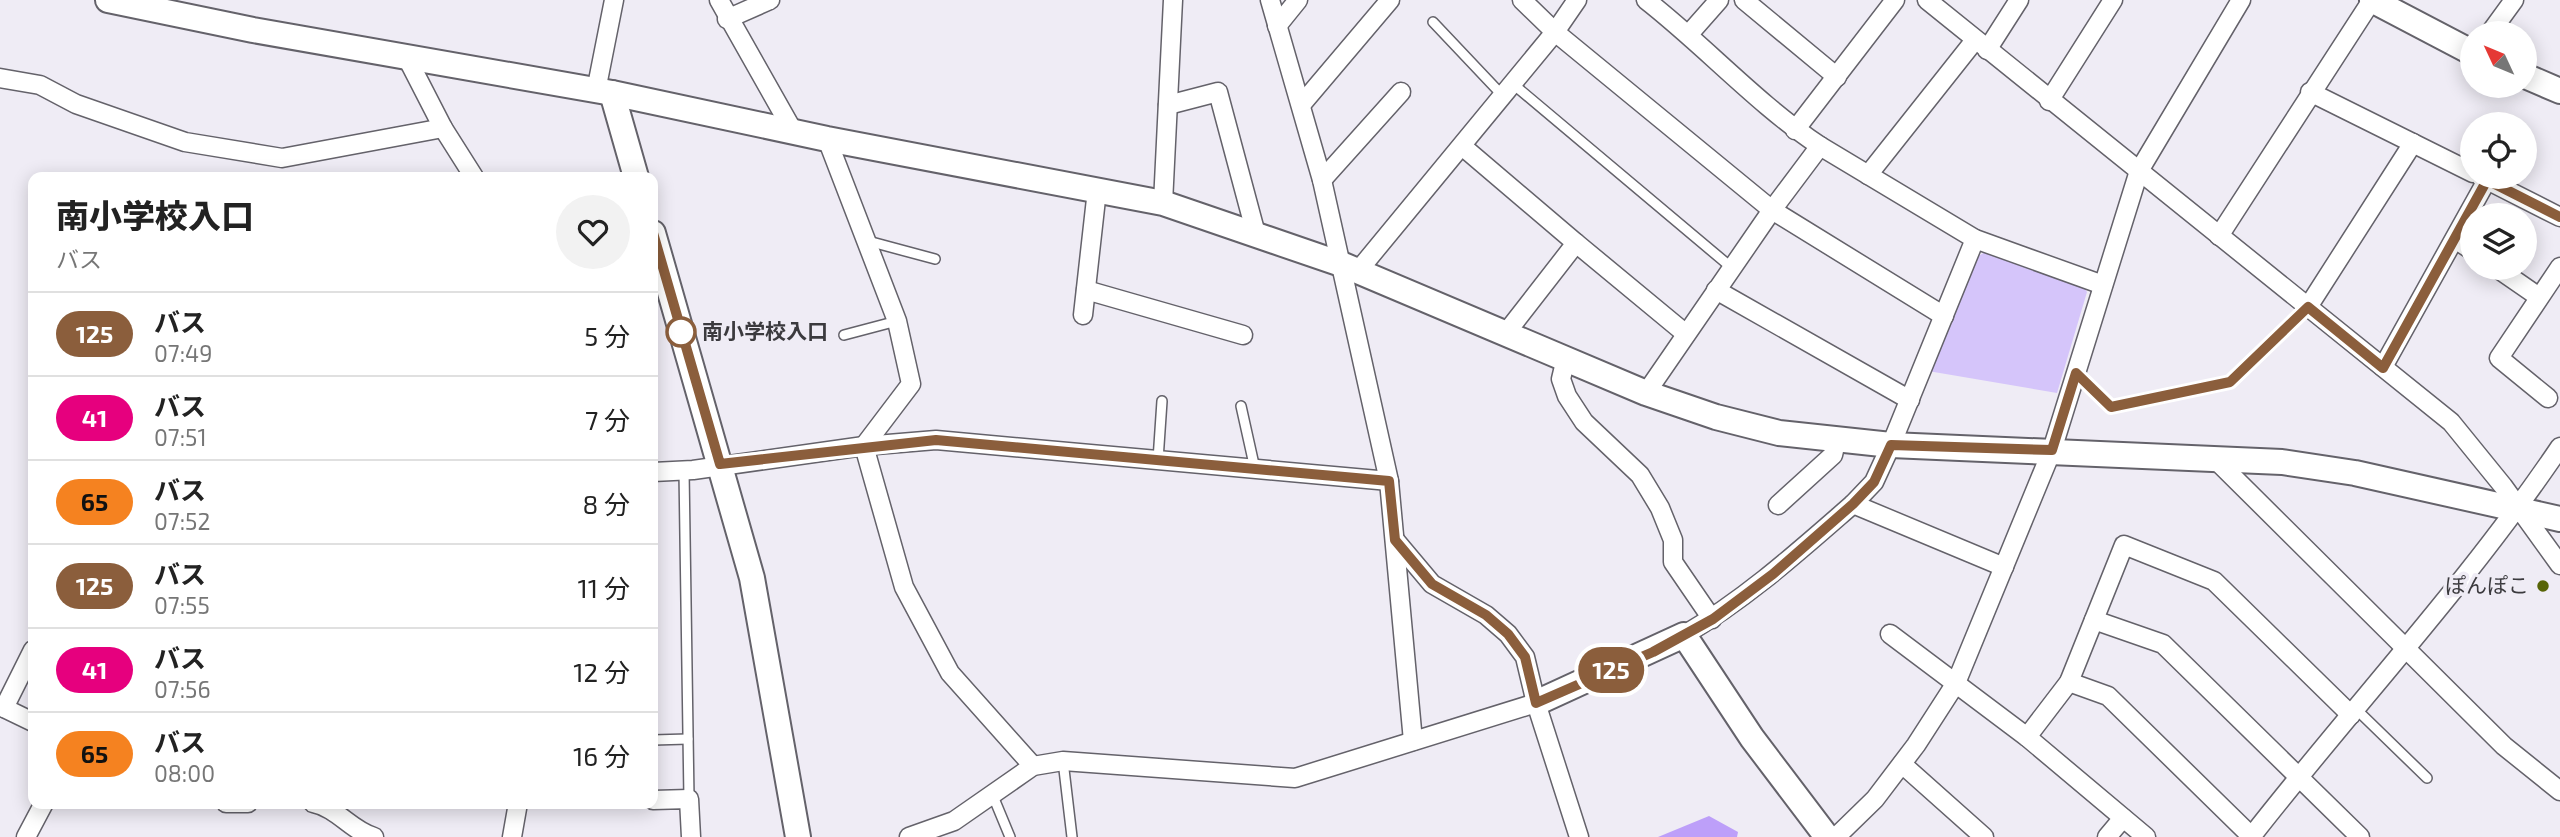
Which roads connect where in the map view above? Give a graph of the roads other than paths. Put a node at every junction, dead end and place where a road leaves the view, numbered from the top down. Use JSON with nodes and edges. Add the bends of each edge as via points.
{"nodes":[{"id":1,"x":614,"y":0,"type":"edge"},
{"id":2,"x":719,"y":0,"type":"edge"},
{"id":3,"x":770,"y":0,"type":"edge"},
{"id":4,"x":1172,"y":0,"type":"edge"},
{"id":5,"x":1270,"y":0,"type":"edge"},
{"id":6,"x":1298,"y":0,"type":"edge"},
{"id":7,"x":1390,"y":0,"type":"edge"},
{"id":8,"x":1522,"y":0,"type":"edge"},
{"id":9,"x":1577,"y":0,"type":"edge"},
{"id":10,"x":1646,"y":0,"type":"edge"},
{"id":11,"x":1719,"y":0,"type":"edge"},
{"id":12,"x":1744,"y":0,"type":"edge"},
{"id":13,"x":1895,"y":0,"type":"edge"},
{"id":14,"x":1927,"y":0,"type":"edge"},
{"id":15,"x":2019,"y":0,"type":"edge"},
{"id":16,"x":2113,"y":0,"type":"edge"},
{"id":17,"x":2241,"y":0,"type":"edge"},
{"id":18,"x":2372,"y":0,"type":"edge"},
{"id":19,"x":2514,"y":0,"type":"edge"},
{"id":20,"x":115,"y":1,"type":"edge"},
{"id":21,"x":727,"y":19,"type":"junction"},
{"id":22,"x":2499,"y":21,"type":"edge"},
{"id":23,"x":1433,"y":22,"type":"dead end"},
{"id":24,"x":1277,"y":26,"type":"junction"},
{"id":25,"x":1555,"y":32,"type":"junction"},
{"id":26,"x":1689,"y":34,"type":"junction"},
{"id":27,"x":1981,"y":45,"type":"junction"},
{"id":28,"x":2460,"y":46,"type":"edge"},
{"id":29,"x":406,"y":56,"type":"junction"},
{"id":30,"x":1837,"y":77,"type":"junction"},
{"id":31,"x":0,"y":78,"type":"edge"},
{"id":32,"x":2538,"y":82,"type":"edge"},
{"id":33,"x":1508,"y":90,"type":"junction"},
{"id":34,"x":2560,"y":91,"type":"edge"},
{"id":35,"x":604,"y":92,"type":"junction"},
{"id":36,"x":1401,"y":92,"type":"dead end"},
{"id":37,"x":2310,"y":92,"type":"junction"},
{"id":38,"x":2049,"y":101,"type":"junction"},
{"id":39,"x":1168,"y":105,"type":"junction"},
{"id":40,"x":1301,"y":105,"type":"junction"},
{"id":41,"x":443,"y":128,"type":"junction"},
{"id":42,"x":1795,"y":130,"type":"junction"},
{"id":43,"x":793,"y":131,"type":"junction"},
{"id":44,"x":827,"y":139,"type":"junction"},
{"id":45,"x":2413,"y":143,"type":"junction"},
{"id":46,"x":1462,"y":146,"type":"junction"},
{"id":47,"x":1820,"y":146,"type":"junction"},
{"id":48,"x":2460,"y":167,"type":"edge"},
{"id":49,"x":2138,"y":171,"type":"junction"},
{"id":50,"x":471,"y":172,"type":"edge"},
{"id":51,"x":634,"y":172,"type":"edge"},
{"id":52,"x":1868,"y":175,"type":"junction"},
{"id":53,"x":1322,"y":180,"type":"junction"},
{"id":54,"x":2475,"y":189,"type":"edge"},
{"id":55,"x":2504,"y":189,"type":"edge"},
{"id":56,"x":1097,"y":190,"type":"junction"},
{"id":57,"x":1164,"y":203,"type":"junction"},
{"id":58,"x":1772,"y":210,"type":"junction"},
{"id":59,"x":2560,"y":217,"type":"edge"},
{"id":60,"x":1256,"y":234,"type":"junction"},
{"id":61,"x":2219,"y":236,"type":"junction"},
{"id":62,"x":1975,"y":239,"type":"junction"},
{"id":63,"x":2455,"y":239,"type":"junction"},
{"id":64,"x":868,"y":241,"type":"junction"},
{"id":65,"x":2460,"y":242,"type":"edge"},
{"id":66,"x":1576,"y":243,"type":"junction"},
{"id":67,"x":658,"y":250,"type":"edge"},
{"id":68,"x":935,"y":259,"type":"dead end"},
{"id":69,"x":1349,"y":267,"type":"junction"},
{"id":70,"x":2560,"y":267,"type":"edge"},
{"id":71,"x":1732,"y":268,"type":"junction"},
{"id":72,"x":2515,"y":280,"type":"edge"},
{"id":73,"x":2103,"y":285,"type":"junction"},
{"id":74,"x":1086,"y":290,"type":"junction"},
{"id":75,"x":1716,"y":290,"type":"junction"},
{"id":76,"x":2539,"y":296,"type":"junction"},
{"id":77,"x":2308,"y":307,"type":"junction"},
{"id":78,"x":1083,"y":315,"type":"dead end"},
{"id":79,"x":1944,"y":316,"type":"junction"},
{"id":80,"x":897,"y":321,"type":"junction"},
{"id":81,"x":1506,"y":333,"type":"junction"},
{"id":82,"x":1686,"y":334,"type":"junction"},
{"id":83,"x":844,"y":335,"type":"dead end"},
{"id":84,"x":1242,"y":335,"type":"dead end"},
{"id":85,"x":1566,"y":359,"type":"junction"},
{"id":86,"x":2383,"y":368,"type":"junction"},
{"id":87,"x":2076,"y":373,"type":"junction"},
{"id":88,"x":1646,"y":393,"type":"junction"},
{"id":89,"x":2548,"y":398,"type":"dead end"},
{"id":90,"x":1910,"y":400,"type":"junction"},
{"id":91,"x":1162,"y":401,"type":"dead end"},
{"id":92,"x":1241,"y":406,"type":"dead end"},
{"id":93,"x":1836,"y":442,"type":"junction"},
{"id":94,"x":1891,"y":445,"type":"junction"},
{"id":95,"x":864,"y":446,"type":"junction"},
{"id":96,"x":2560,"y":447,"type":"edge"},
{"id":97,"x":2052,"y":450,"type":"junction"},
{"id":98,"x":2214,"y":458,"type":"junction"},
{"id":99,"x":1158,"y":460,"type":"junction"},
{"id":100,"x":720,"y":464,"type":"junction"},
{"id":101,"x":1255,"y":469,"type":"junction"},
{"id":102,"x":684,"y":471,"type":"junction"},
{"id":103,"x":658,"y":472,"type":"edge"},
{"id":104,"x":1389,"y":481,"type":"junction"},
{"id":105,"x":1853,"y":504,"type":"junction"},
{"id":106,"x":1778,"y":505,"type":"dead end"},
{"id":107,"x":2518,"y":509,"type":"junction"},
{"id":108,"x":2560,"y":519,"type":"edge"},
{"id":109,"x":1395,"y":540,"type":"junction"},
{"id":110,"x":2560,"y":565,"type":"edge"},
{"id":111,"x":2004,"y":567,"type":"junction"},
{"id":112,"x":1713,"y":619,"type":"junction"},
{"id":113,"x":2094,"y":620,"type":"junction"},
{"id":114,"x":1890,"y":634,"type":"dead end"},
{"id":115,"x":1684,"y":635,"type":"junction"},
{"id":116,"x":2408,"y":650,"type":"junction"},
{"id":117,"x":28,"y":659,"type":"edge"},
{"id":118,"x":2069,"y":682,"type":"junction"},
{"id":119,"x":1956,"y":683,"type":"junction"},
{"id":120,"x":1536,"y":703,"type":"junction"},
{"id":121,"x":2,"y":707,"type":"edge"},
{"id":122,"x":2353,"y":712,"type":"junction"},
{"id":123,"x":28,"y":720,"type":"edge"},
{"id":124,"x":2027,"y":737,"type":"junction"},
{"id":125,"x":688,"y":739,"type":"junction"},
{"id":126,"x":658,"y":740,"type":"edge"},
{"id":127,"x":1413,"y":741,"type":"junction"},
{"id":128,"x":1063,"y":761,"type":"junction"},
{"id":129,"x":1902,"y":764,"type":"junction"},
{"id":130,"x":1032,"y":766,"type":"junction"},
{"id":131,"x":2300,"y":775,"type":"junction"},
{"id":132,"x":2427,"y":778,"type":"dead end"},
{"id":133,"x":2560,"y":792,"type":"edge"},
{"id":134,"x":993,"y":796,"type":"junction"},
{"id":135,"x":689,"y":799,"type":"junction"},
{"id":136,"x":658,"y":800,"type":"edge"},
{"id":137,"x":41,"y":809,"type":"edge"},
{"id":138,"x":332,"y":809,"type":"edge"},
{"id":139,"x":518,"y":809,"type":"edge"},
{"id":140,"x":2123,"y":818,"type":"junction"},
{"id":141,"x":2251,"y":836,"type":"edge"},
{"id":142,"x":26,"y":837,"type":"edge"},
{"id":143,"x":374,"y":837,"type":"edge"},
{"id":144,"x":512,"y":837,"type":"edge"},
{"id":145,"x":691,"y":837,"type":"edge"},
{"id":146,"x":798,"y":837,"type":"edge"},
{"id":147,"x":909,"y":837,"type":"edge"},
{"id":148,"x":1010,"y":837,"type":"edge"},
{"id":149,"x":1072,"y":837,"type":"edge"},
{"id":150,"x":1579,"y":837,"type":"edge"},
{"id":151,"x":1828,"y":837,"type":"edge"},
{"id":152,"x":1836,"y":837,"type":"edge"},
{"id":153,"x":1984,"y":837,"type":"edge"},
{"id":154,"x":2107,"y":837,"type":"edge"},
{"id":155,"x":2146,"y":837,"type":"edge"},
{"id":156,"x":2360,"y":837,"type":"edge"}],
"edges":[{"from":1,"to":35,"type":"street"},
{"from":2,"to":21,"type":"street"},
{"from":3,"to":21,"type":"street"},
{"from":4,"to":39,"type":"street"},
{"from":5,"to":24,"type":"street"},
{"from":6,"to":24,"type":"street"},
{"from":7,"to":40,"type":"street"},
{"from":8,"to":25,"type":"street"},
{"from":9,"to":25,"type":"street"},
{"from":10,"to":26,"type":"street"},
{"from":11,"to":26,"type":"street"},
{"from":12,"to":30,"type":"street"},
{"from":13,"to":30,"type":"street"},
{"from":14,"to":27,"type":"street"},
{"from":15,"to":27,"type":"street"},
{"from":16,"to":38,"type":"street"},
{"from":17,"to":49,"type":"street"},
{"from":18,"to":28,"type":"street"},
{"from":18,"to":37,"type":"street"},
{"from":19,"to":22,"type":"street"},
{"from":20,"to":29,"type":"street"},
{"from":21,"to":43,"type":"street"},
{"from":23,"to":33,"type":"lane"},
{"from":24,"to":40,"type":"street"},
{"from":25,"to":33,"type":"street"},
{"from":25,"to":58,"type":"street"},
{"from":26,"to":42,"type":"street"},
{"from":27,"to":38,"type":"street"},
{"from":27,"to":52,"type":"street"},
{"from":29,"to":35,"type":"street"},
{"from":29,"to":41,"type":"street"},
{"from":30,"to":42,"type":"street"},
{"from":31,"to":41,"type":"street","via":[[40,85],[76,104],[185,142],[282,158]]},
{"from":32,"to":34,"type":"street"},
{"from":33,"to":46,"type":"street"},
{"from":33,"to":71,"type":"lane"},
{"from":35,"to":43,"type":"street"},
{"from":35,"to":51,"type":"street"},
{"from":36,"to":53,"type":"street"},
{"from":37,"to":45,"type":"street"},
{"from":37,"to":61,"type":"street"},
{"from":38,"to":49,"type":"street"},
{"from":39,"to":57,"type":"street"},
{"from":39,"to":60,"type":"street","via":[[1218,92]]},
{"from":40,"to":53,"type":"street"},
{"from":41,"to":50,"type":"street"},
{"from":42,"to":47,"type":"street"},
{"from":43,"to":44,"type":"street"},
{"from":44,"to":56,"type":"street"},
{"from":44,"to":64,"type":"street"},
{"from":45,"to":48,"type":"street"},
{"from":45,"to":77,"type":"street"},
{"from":46,"to":66,"type":"street"},
{"from":46,"to":69,"type":"street"},
{"from":47,"to":52,"type":"street"},
{"from":47,"to":58,"type":"street"},
{"from":49,"to":61,"type":"street"},
{"from":49,"to":73,"type":"street"},
{"from":52,"to":62,"type":"street"},
{"from":53,"to":69,"type":"street"},
{"from":54,"to":63,"type":"street"},
{"from":55,"to":59,"type":"street"},
{"from":56,"to":57,"type":"street"},
{"from":56,"to":74,"type":"street"},
{"from":57,"to":60,"type":"street"},
{"from":58,"to":71,"type":"street"},
{"from":58,"to":79,"type":"street"},
{"from":60,"to":69,"type":"street"},
{"from":61,"to":77,"type":"street"},
{"from":62,"to":73,"type":"street"},
{"from":62,"to":79,"type":"street"},
{"from":63,"to":65,"type":"street"},
{"from":63,"to":86,"type":"street"},
{"from":64,"to":68,"type":"lane"},
{"from":64,"to":80,"type":"street"},
{"from":66,"to":81,"type":"street"},
{"from":66,"to":82,"type":"street"},
{"from":67,"to":100,"type":"street"},
{"from":69,"to":81,"type":"street"},
{"from":69,"to":104,"type":"street"},
{"from":70,"to":76,"type":"street"},
{"from":71,"to":75,"type":"street"},
{"from":72,"to":76,"type":"street"},
{"from":73,"to":87,"type":"street"},
{"from":74,"to":78,"type":"street"},
{"from":74,"to":84,"type":"street"},
{"from":75,"to":82,"type":"street"},
{"from":75,"to":90,"type":"street"},
{"from":76,"to":89,"type":"street","via":[[2499,358]]},
{"from":77,"to":86,"type":"street"},
{"from":77,"to":87,"type":"lane","via":[[2230,382],[2111,407]]},
{"from":79,"to":90,"type":"street"},
{"from":80,"to":83,"type":"lane"},
{"from":80,"to":95,"type":"street","via":[[911,384]]},
{"from":81,"to":85,"type":"street"},
{"from":82,"to":88,"type":"street"},
{"from":85,"to":88,"type":"street"},
{"from":85,"to":112,"type":"street","via":[[1561,379],[1567,396],[1584,422],[1640,475],[1673,540],[1673,562]]},
{"from":86,"to":107,"type":"street","via":[[2451,422]]},
{"from":87,"to":97,"type":"street"},
{"from":88,"to":93,"type":"street","via":[[1716,417]]},
{"from":90,"to":94,"type":"street"},
{"from":91,"to":99,"type":"lane"},
{"from":92,"to":101,"type":"lane"},
{"from":93,"to":94,"type":"street"},
{"from":93,"to":106,"type":"street","via":[[1833,455]]},
{"from":94,"to":97,"type":"street"},
{"from":94,"to":105,"type":"street","via":[[1874,482]]},
{"from":95,"to":99,"type":"street","via":[[936,440]]},
{"from":95,"to":100,"type":"street"},
{"from":95,"to":130,"type":"street","via":[[904,587],[950,673]]},
{"from":96,"to":107,"type":"street"},
{"from":97,"to":98,"type":"street"},
{"from":97,"to":111,"type":"street"},
{"from":98,"to":107,"type":"street","via":[[2355,473]]},
{"from":98,"to":116,"type":"street"},
{"from":99,"to":101,"type":"street"},
{"from":100,"to":102,"type":"street"},
{"from":100,"to":146,"type":"street","via":[[752,578]]},
{"from":101,"to":104,"type":"street"},
{"from":102,"to":103,"type":"street"},
{"from":102,"to":125,"type":"lane"},
{"from":104,"to":109,"type":"street"},
{"from":105,"to":111,"type":"street"},
{"from":105,"to":112,"type":"street"},
{"from":107,"to":108,"type":"street"},
{"from":107,"to":110,"type":"street"},
{"from":107,"to":116,"type":"street"},
{"from":109,"to":120,"type":"street","via":[[1432,584],[1486,615],[1508,634],[1525,657]]},
{"from":109,"to":127,"type":"street"},
{"from":111,"to":119,"type":"street"},
{"from":112,"to":115,"type":"street"},
{"from":113,"to":118,"type":"street"},
{"from":113,"to":122,"type":"street","via":[[2124,545],[2214,581]]},
{"from":113,"to":131,"type":"street","via":[[2163,644]]},
{"from":114,"to":119,"type":"street"},
{"from":115,"to":120,"type":"street"},
{"from":115,"to":151,"type":"street","via":[[1752,738]]},
{"from":116,"to":122,"type":"street"},
{"from":116,"to":133,"type":"street","via":[[2504,746]]},
{"from":117,"to":121,"type":"street"},
{"from":118,"to":124,"type":"street"},
{"from":118,"to":141,"type":"street","via":[[2109,696]]},
{"from":119,"to":124,"type":"street"},
{"from":119,"to":129,"type":"street"},
{"from":120,"to":127,"type":"street"},
{"from":120,"to":150,"type":"street"},
{"from":121,"to":123,"type":"street"},
{"from":122,"to":131,"type":"street"},
{"from":122,"to":132,"type":"lane"},
{"from":124,"to":140,"type":"street"},
{"from":125,"to":126,"type":"lane"},
{"from":125,"to":135,"type":"lane"},
{"from":127,"to":128,"type":"street","via":[[1295,778]]},
{"from":128,"to":130,"type":"street"},
{"from":128,"to":149,"type":"lane"},
{"from":129,"to":152,"type":"street"},
{"from":129,"to":153,"type":"street"},
{"from":130,"to":134,"type":"street"},
{"from":131,"to":141,"type":"street"},
{"from":131,"to":156,"type":"street"},
{"from":134,"to":147,"type":"street","via":[[954,821]]},
{"from":134,"to":148,"type":"lane"},
{"from":135,"to":136,"type":"street"},
{"from":135,"to":145,"type":"street"},
{"from":137,"to":142,"type":"street"},
{"from":138,"to":143,"type":"street","via":[[360,833]]},
{"from":139,"to":144,"type":"street"},
{"from":140,"to":154,"type":"street"},
{"from":140,"to":155,"type":"street"}]}
